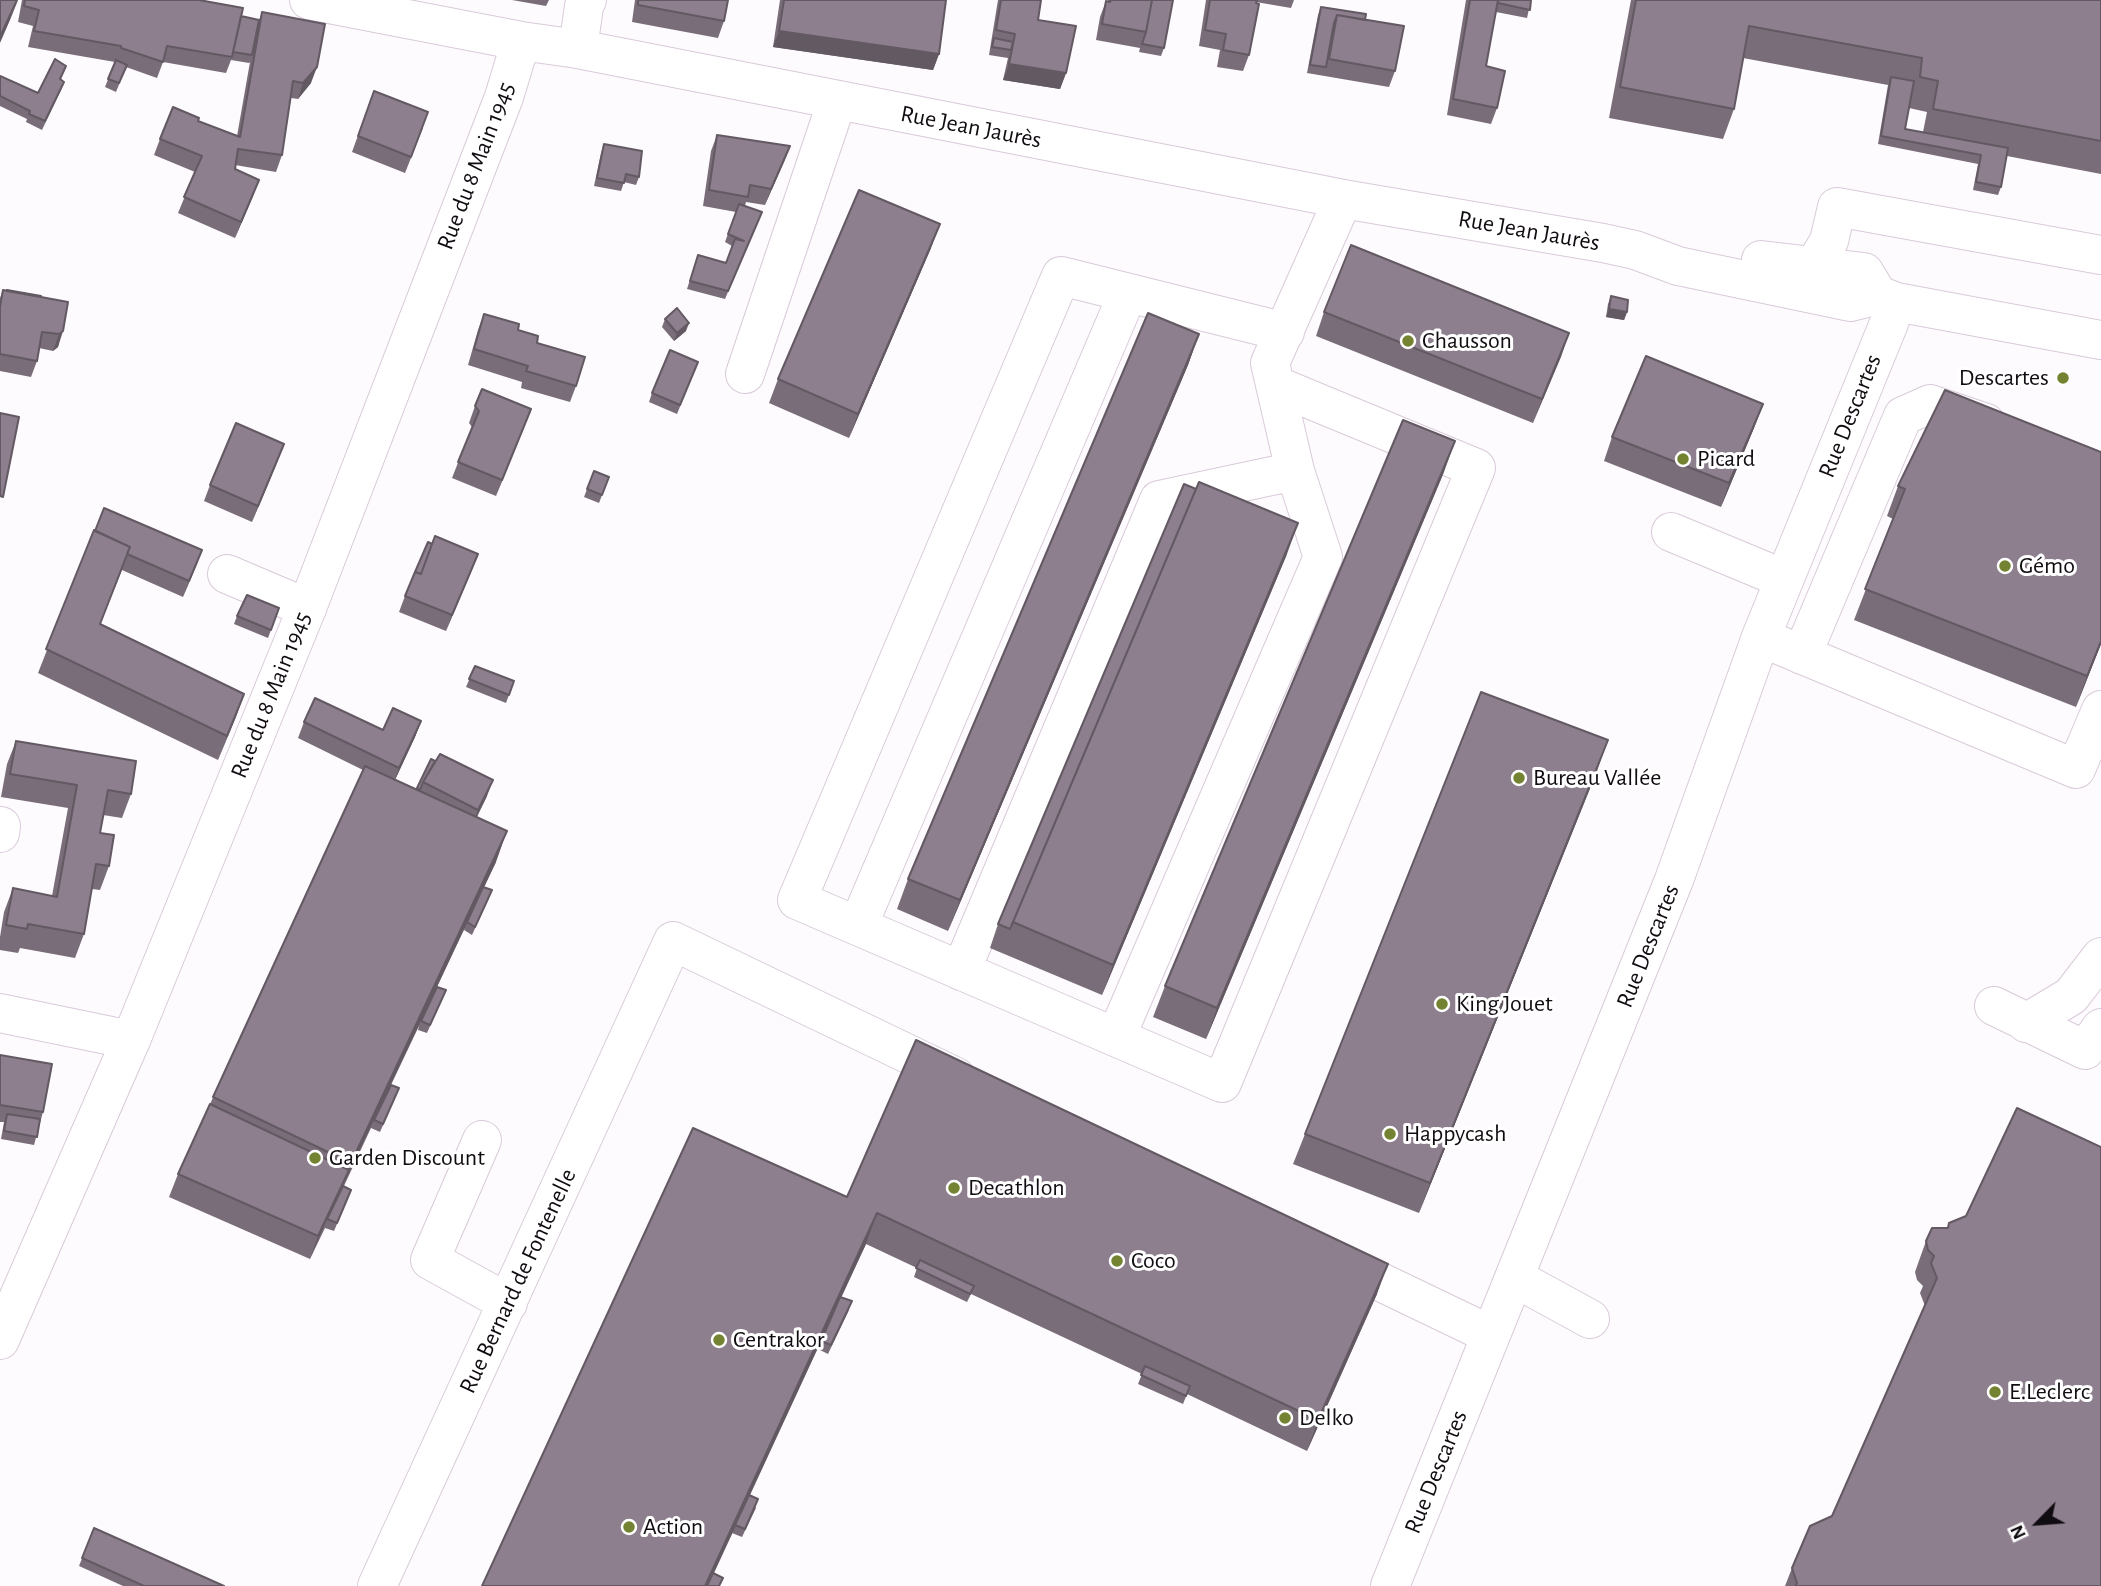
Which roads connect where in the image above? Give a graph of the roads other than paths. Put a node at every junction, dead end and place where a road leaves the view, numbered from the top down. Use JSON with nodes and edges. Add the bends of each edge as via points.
{"nodes":[{"id":1,"x":309,"y":0,"type":"edge"},
{"id":2,"x":587,"y":0,"type":"edge"},
{"id":3,"x":521,"y":41,"type":"junction"},
{"id":4,"x":578,"y":49,"type":"junction"},
{"id":5,"x":837,"y":101,"type":"junction"},
{"id":6,"x":1343,"y":199,"type":"junction"},
{"id":7,"x":1635,"y":250,"type":"junction"},
{"id":8,"x":2101,"y":255,"type":"edge"},
{"id":9,"x":1814,"y":266,"type":"junction"},
{"id":10,"x":1128,"y":293,"type":"junction"},
{"id":11,"x":1887,"y":298,"type":"junction"},
{"id":12,"x":1284,"y":332,"type":"junction"},
{"id":13,"x":2101,"y":340,"type":"edge"},
{"id":14,"x":745,"y":374,"type":"dead end"},
{"id":15,"x":1275,"y":385,"type":"junction"},
{"id":16,"x":2022,"y":435,"type":"edge"},
{"id":17,"x":1838,"y":445,"type":"junction"},
{"id":18,"x":1884,"y":460,"type":"junction"},
{"id":19,"x":1295,"y":471,"type":"junction"},
{"id":20,"x":1671,"y":532,"type":"dead end"},
{"id":21,"x":227,"y":574,"type":"dead end"},
{"id":22,"x":1784,"y":579,"type":"junction"},
{"id":23,"x":307,"y":608,"type":"junction"},
{"id":24,"x":1761,"y":637,"type":"junction"},
{"id":25,"x":1802,"y":655,"type":"junction"},
{"id":26,"x":2101,"y":710,"type":"edge"},
{"id":27,"x":858,"y":926,"type":"junction"},
{"id":28,"x":2101,"y":957,"type":"edge"},
{"id":29,"x":961,"y":971,"type":"junction"},
{"id":30,"x":0,"y":1013,"type":"edge"},
{"id":31,"x":1116,"y":1037,"type":"junction"},
{"id":32,"x":2093,"y":1039,"type":"edge"},
{"id":33,"x":131,"y":1040,"type":"junction"},
{"id":34,"x":983,"y":1090,"type":"edge"},
{"id":35,"x":482,"y":1140,"type":"dead end"},
{"id":36,"x":1305,"y":1245,"type":"edge"},
{"id":37,"x":1515,"y":1278,"type":"junction"},
{"id":38,"x":508,"y":1303,"type":"junction"},
{"id":39,"x":1590,"y":1319,"type":"dead end"},
{"id":40,"x":1491,"y":1335,"type":"junction"},
{"id":41,"x":0,"y":1340,"type":"edge"},
{"id":42,"x":377,"y":1586,"type":"edge"},
{"id":43,"x":1390,"y":1586,"type":"edge"}],
"edges":[{"from":1,"to":3,"type":"main road","name":"Rue Jean Jaurès"},
{"from":2,"to":4,"type":"main road"},
{"from":3,"to":4,"type":"main road","name":"Rue Jean Jaurès"},
{"from":3,"to":23,"type":"main road","name":"Rue du 8 Main 1945","via":[[504,97]]},
{"from":4,"to":5,"type":"main road","name":"Rue Jean Jaurès"},
{"from":5,"to":6,"type":"main road","name":"Rue Jean Jaurès"},
{"from":5,"to":14,"type":"main road"},
{"from":6,"to":7,"type":"main road","name":"Rue Jean Jaurès"},
{"from":6,"to":12,"type":"main road"},
{"from":7,"to":9,"type":"main road","name":"Rue Jean Jaurès","via":[[1677,245]]},
{"from":7,"to":11,"type":"main road","name":"Rue Jean Jaurès","via":[[1678,266],[1850,302]]},
{"from":8,"to":9,"type":"main road","via":[[1837,207],[1829,241]]},
{"from":9,"to":11,"type":"main road","name":"Rue Jean Jaurès","via":[[1864,272]]},
{"from":10,"to":12,"type":"main road"},
{"from":10,"to":27,"type":"main road"},
{"from":10,"to":27,"type":"main road","via":[[1061,276],[797,900]]},
{"from":11,"to":13,"type":"main road","name":"Rue Jean Jaurès"},
{"from":11,"to":17,"type":"main road","name":"Rue Descartes","via":[[1889,323]]},
{"from":12,"to":15,"type":"main road","via":[[1270,363]]},
{"from":15,"to":19,"type":"main road"},
{"from":15,"to":31,"type":"main road","via":[[1476,468],[1222,1083]]},
{"from":16,"to":18,"type":"main road","via":[[1930,404],[1903,416]]},
{"from":17,"to":18,"type":"main road"},
{"from":17,"to":22,"type":"main road","name":"Rue Descartes"},
{"from":18,"to":25,"type":"main road"},
{"from":19,"to":29,"type":"main road","via":[[1159,500]]},
{"from":19,"to":31,"type":"main road","via":[[1323,557]]},
{"from":20,"to":22,"type":"main road"},
{"from":21,"to":23,"type":"main road"},
{"from":22,"to":24,"type":"main road","name":"Rue Descartes"},
{"from":23,"to":33,"type":"main road","name":"Rue du 8 Main 1945"},
{"from":24,"to":25,"type":"main road"},
{"from":24,"to":37,"type":"main road","name":"Rue Descartes","via":[[1683,858]]},
{"from":25,"to":26,"type":"main road","via":[[2076,769]]},
{"from":27,"to":29,"type":"main road"},
{"from":28,"to":32,"type":"main road","via":[[2071,996],[2010,1014]]},
{"from":29,"to":31,"type":"main road"},
{"from":30,"to":33,"type":"main road"},
{"from":33,"to":41,"type":"main road","name":"Rue du 8 Main 1945"},
{"from":34,"to":38,"type":"main road","name":"Rue Bernard de Fontenelle","via":[[673,942]]},
{"from":35,"to":38,"type":"main road","via":[[429,1260]]},
{"from":36,"to":40,"type":"main road"},
{"from":37,"to":39,"type":"main road"},
{"from":37,"to":40,"type":"main road","name":"Rue Descartes"},
{"from":38,"to":42,"type":"main road","name":"Rue Bernard de Fontenelle"},
{"from":40,"to":43,"type":"main road","name":"Rue Descartes"}]}
